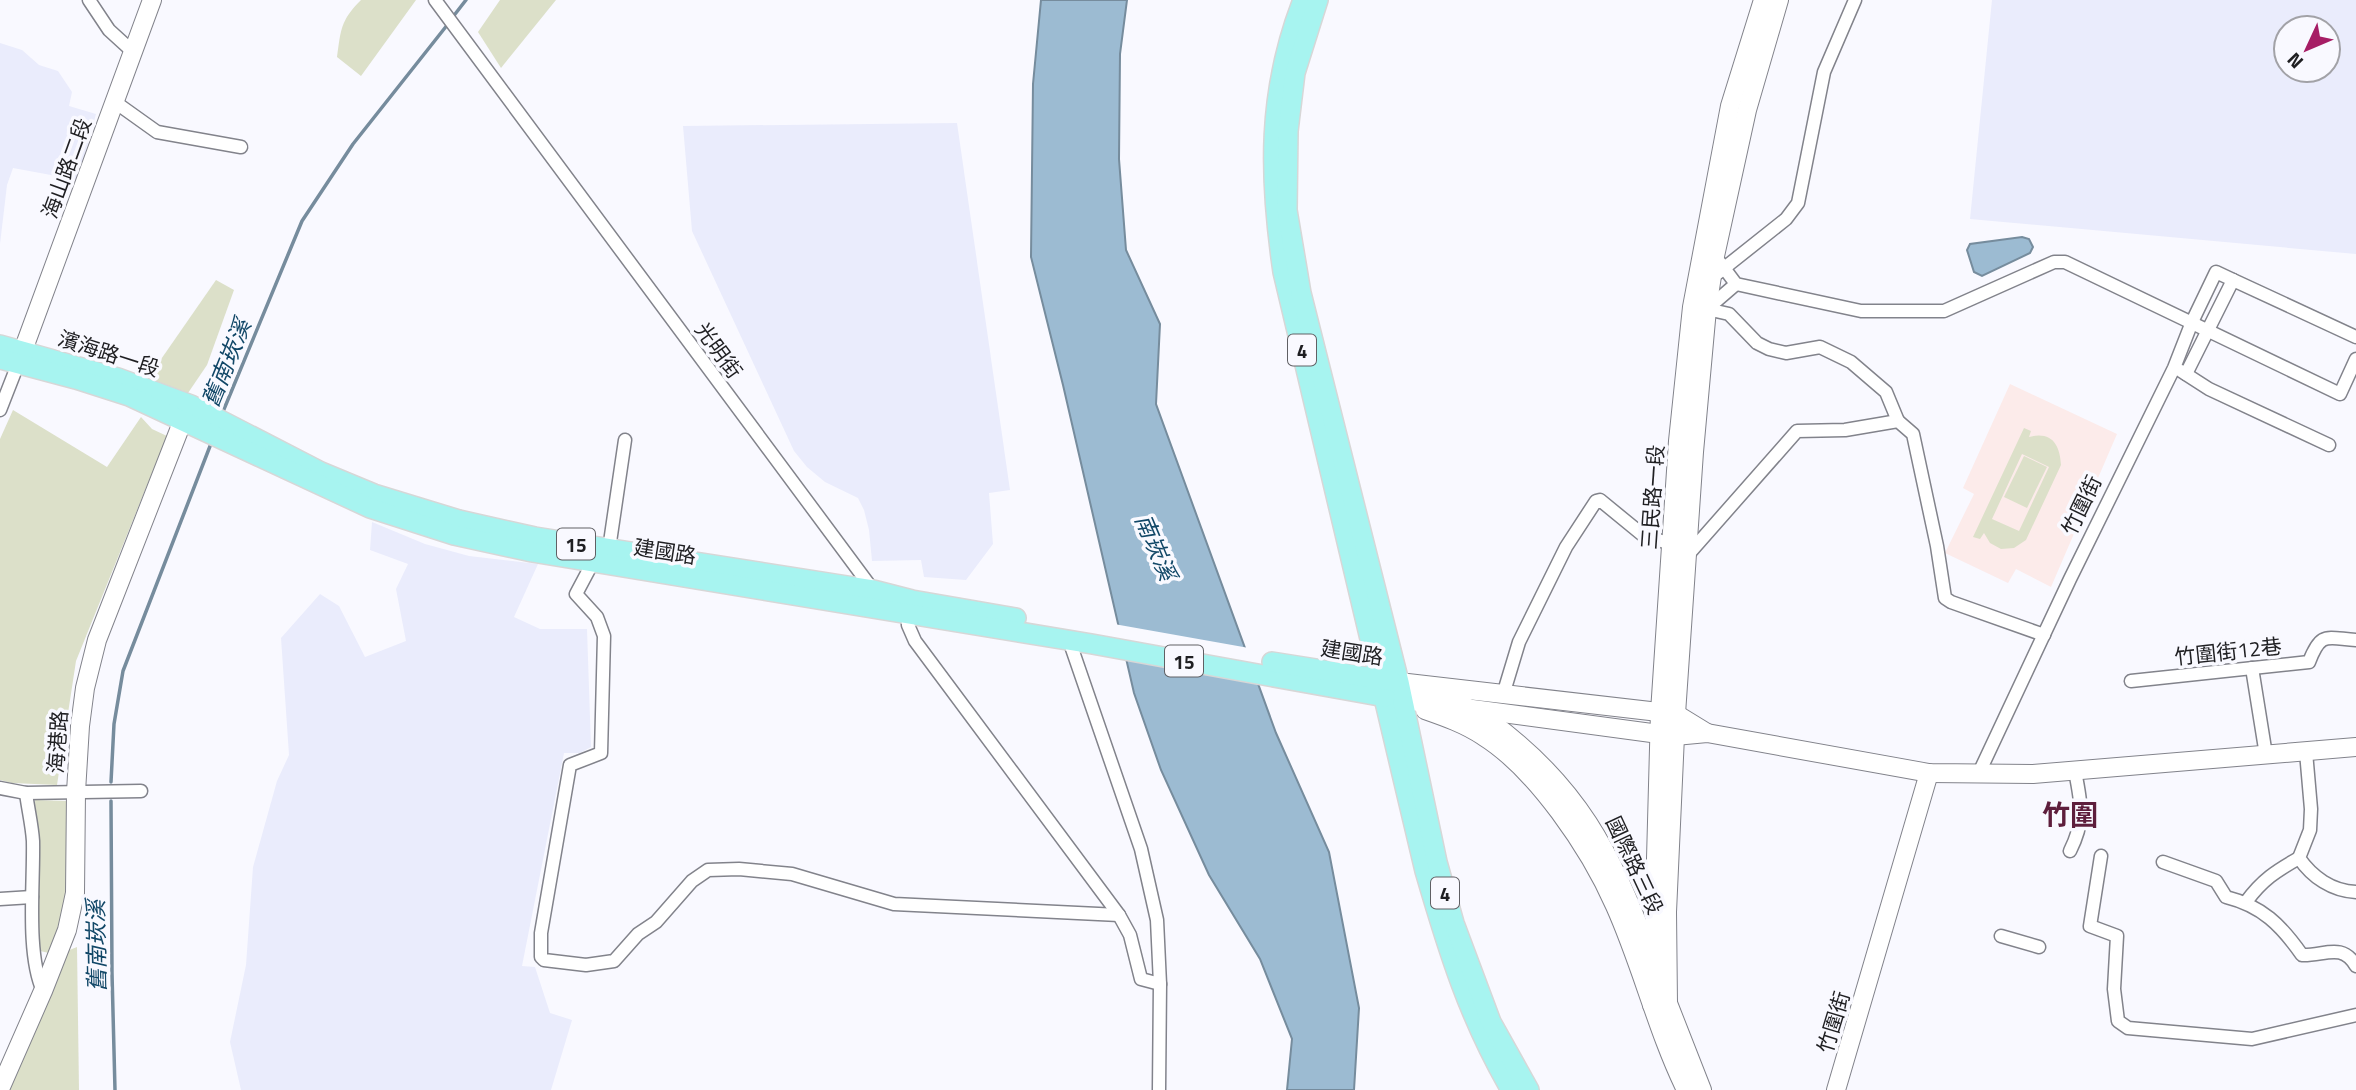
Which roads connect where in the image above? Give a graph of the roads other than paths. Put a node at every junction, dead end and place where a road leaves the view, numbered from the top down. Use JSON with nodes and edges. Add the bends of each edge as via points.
{"nodes":[{"id":1,"x":89,"y":0,"type":"edge"},
{"id":2,"x":152,"y":0,"type":"edge"},
{"id":3,"x":1303,"y":0,"type":"edge"},
{"id":4,"x":1318,"y":0,"type":"edge"},
{"id":5,"x":1763,"y":0,"type":"edge"},
{"id":6,"x":1779,"y":0,"type":"edge"},
{"id":7,"x":1855,"y":0,"type":"edge"},
{"id":8,"x":438,"y":4,"type":"edge"},
{"id":9,"x":132,"y":51,"type":"junction"},
{"id":10,"x":115,"y":102,"type":"junction"},
{"id":11,"x":241,"y":147,"type":"dead end"},
{"id":12,"x":1717,"y":268,"type":"junction"},
{"id":13,"x":2233,"y":280,"type":"junction"},
{"id":14,"x":1737,"y":284,"type":"junction"},
{"id":15,"x":1700,"y":308,"type":"junction"},
{"id":16,"x":2192,"y":322,"type":"junction"},
{"id":17,"x":2208,"y":330,"type":"junction"},
{"id":18,"x":2356,"y":337,"type":"edge"},
{"id":19,"x":0,"y":345,"type":"edge"},
{"id":20,"x":14,"y":358,"type":"edge"},
{"id":21,"x":2356,"y":359,"type":"edge"},
{"id":22,"x":2180,"y":371,"type":"junction"},
{"id":23,"x":0,"y":410,"type":"edge"},
{"id":24,"x":192,"y":415,"type":"junction"},
{"id":25,"x":1898,"y":421,"type":"junction"},
{"id":26,"x":625,"y":440,"type":"dead end"},
{"id":27,"x":246,"y":443,"type":"junction"},
{"id":28,"x":2329,"y":445,"type":"dead end"},
{"id":29,"x":1671,"y":544,"type":"junction"},
{"id":30,"x":610,"y":549,"type":"junction"},
{"id":31,"x":1686,"y":556,"type":"junction"},
{"id":32,"x":593,"y":562,"type":"junction"},
{"id":33,"x":873,"y":590,"type":"junction"},
{"id":34,"x":897,"y":612,"type":"junction"},
{"id":35,"x":2044,"y":635,"type":"junction"},
{"id":36,"x":1090,"y":638,"type":"junction"},
{"id":37,"x":1069,"y":640,"type":"junction"},
{"id":38,"x":2356,"y":640,"type":"edge"},
{"id":39,"x":2252,"y":668,"type":"junction"},
{"id":40,"x":2131,"y":681,"type":"dead end"},
{"id":41,"x":1425,"y":687,"type":"junction"},
{"id":42,"x":1392,"y":690,"type":"junction"},
{"id":43,"x":1503,"y":695,"type":"junction"},
{"id":44,"x":1464,"y":707,"type":"junction"},
{"id":45,"x":1668,"y":713,"type":"junction"},
{"id":46,"x":1707,"y":733,"type":"junction"},
{"id":47,"x":1667,"y":735,"type":"junction"},
{"id":48,"x":2356,"y":747,"type":"edge"},
{"id":49,"x":2306,"y":752,"type":"junction"},
{"id":50,"x":2266,"y":755,"type":"junction"},
{"id":51,"x":2075,"y":771,"type":"junction"},
{"id":52,"x":1929,"y":773,"type":"junction"},
{"id":53,"x":1979,"y":775,"type":"junction"},
{"id":54,"x":0,"y":788,"type":"edge"},
{"id":55,"x":141,"y":791,"type":"dead end"},
{"id":56,"x":76,"y":792,"type":"junction"},
{"id":57,"x":26,"y":793,"type":"junction"},
{"id":58,"x":2070,"y":851,"type":"dead end"},
{"id":59,"x":2101,"y":856,"type":"dead end"},
{"id":60,"x":2299,"y":858,"type":"junction"},
{"id":61,"x":2163,"y":862,"type":"dead end"},
{"id":62,"x":2356,"y":892,"type":"edge"},
{"id":63,"x":32,"y":897,"type":"junction"},
{"id":64,"x":0,"y":899,"type":"edge"},
{"id":65,"x":2246,"y":902,"type":"junction"},
{"id":66,"x":1119,"y":915,"type":"junction"},
{"id":67,"x":2001,"y":936,"type":"dead end"},
{"id":68,"x":2039,"y":947,"type":"dead end"},
{"id":69,"x":1652,"y":961,"type":"junction"},
{"id":70,"x":2356,"y":966,"type":"edge"},
{"id":71,"x":40,"y":983,"type":"junction"},
{"id":72,"x":1160,"y":984,"type":"junction"},
{"id":73,"x":1660,"y":1004,"type":"junction"},
{"id":74,"x":2356,"y":1015,"type":"edge"},
{"id":75,"x":0,"y":1089,"type":"edge"},
{"id":76,"x":1159,"y":1090,"type":"edge"},
{"id":77,"x":1511,"y":1090,"type":"edge"},
{"id":78,"x":1529,"y":1090,"type":"edge"},
{"id":79,"x":1686,"y":1090,"type":"edge"},
{"id":80,"x":1702,"y":1090,"type":"edge"},
{"id":81,"x":1836,"y":1090,"type":"edge"}],
"edges":[{"from":1,"to":9,"type":"street","via":[[109,30]]},
{"from":2,"to":9,"type":"street","name":"海山路二段"},
{"from":3,"to":42,"type":"main road","number":"4","via":[[1291,30],[1276,104],[1275,211],[1283,272]]},
{"from":4,"to":42,"type":"main road","number":"4","via":[[1295,73],[1288,131],[1287,211],[1301,293]]},
{"from":5,"to":15,"type":"street","name":"三民路一段","via":[[1730,106]]},
{"from":6,"to":12,"type":"street","name":"三民路一段","via":[[1747,110]]},
{"from":7,"to":12,"type":"street","via":[[1824,72],[1798,203],[1786,219]]},
{"from":8,"to":33,"type":"street","name":"光明街"},
{"from":9,"to":10,"type":"street","name":"海山路二段"},
{"from":10,"to":11,"type":"street","via":[[157,132]]},
{"from":10,"to":20,"type":"street","name":"海山路二段"},
{"from":12,"to":14,"type":"street"},
{"from":12,"to":15,"type":"street","name":"三民路一段"},
{"from":13,"to":16,"type":"street","name":"竹圍街","via":[[2216,272]]},
{"from":13,"to":17,"type":"street"},
{"from":13,"to":18,"type":"street"},
{"from":14,"to":15,"type":"street"},
{"from":14,"to":16,"type":"street","via":[[1861,311],[1944,311],[2054,262],[2065,262]]},
{"from":15,"to":25,"type":"street","via":[[1729,314],[1769,349],[1786,353],[1820,347],[1851,362],[1886,392]]},
{"from":15,"to":29,"type":"street","name":"三民路一段","via":[[1678,441]]},
{"from":15,"to":31,"type":"street","name":"三民路一段"},
{"from":16,"to":17,"type":"street"},
{"from":16,"to":22,"type":"street","name":"竹圍街"},
{"from":17,"to":21,"type":"street","via":[[2340,394]]},
{"from":17,"to":22,"type":"street"},
{"from":19,"to":20,"type":"main road","name":"濱海路一段","number":"15"},
{"from":20,"to":23,"type":"street"},
{"from":20,"to":24,"type":"main road","name":"濱海路一段","number":"15","via":[[118,378]]},
{"from":22,"to":28,"type":"street"},
{"from":22,"to":35,"type":"street","name":"竹圍街","via":[[2101,514]]},
{"from":24,"to":27,"type":"main road","number":"15"},
{"from":24,"to":56,"type":"street","name":"海港路","via":[[97,640],[85,688]]},
{"from":25,"to":31,"type":"street","via":[[1845,430],[1797,431]]},
{"from":25,"to":35,"type":"street","via":[[1913,433],[1945,598]]},
{"from":26,"to":30,"type":"street"},
{"from":27,"to":30,"type":"main road","name":"建國路","number":"15","via":[[374,494],[499,530]]},
{"from":27,"to":32,"type":"main road","name":"建國路","number":"15","via":[[344,497],[416,524]]},
{"from":29,"to":43,"type":"street","via":[[1644,536],[1596,501],[1566,547],[1519,642]]},
{"from":29,"to":45,"type":"street","name":"三民路一段"},
{"from":30,"to":33,"type":"main road","name":"建國路","number":"15"},
{"from":31,"to":45,"type":"street","name":"三民路一段"},
{"from":32,"to":34,"type":"main road","name":"建國路","number":"15"},
{"from":32,"to":66,"type":"street","via":[[576,594],[597,617],[604,636],[601,753],[570,765],[541,933],[544,960],[586,965],[614,961],[708,870],[792,874],[894,904]]},
{"from":33,"to":34,"type":"street","name":"光明街"},
{"from":33,"to":36,"type":"main road","name":"建國路","number":"15"},
{"from":34,"to":37,"type":"main road","name":"建國路","number":"15"},
{"from":34,"to":66,"type":"street","name":"光明街"},
{"from":35,"to":53,"type":"street","name":"竹圍街"},
{"from":36,"to":37,"type":"main road","name":"建國路","number":"15"},
{"from":36,"to":42,"type":"main road","name":"建國路","number":"15"},
{"from":37,"to":72,"type":"street","via":[[1140,849],[1157,920]]},
{"from":38,"to":39,"type":"street","name":"竹圍街12巷","via":[[2324,638],[2316,643],[2309,662]]},
{"from":39,"to":40,"type":"street","name":"竹圍街12巷"},
{"from":39,"to":50,"type":"street"},
{"from":41,"to":42,"type":"street","name":"建國路"},
{"from":41,"to":43,"type":"street"},
{"from":41,"to":44,"type":"street","name":"國際路三段"},
{"from":42,"to":44,"type":"street"},
{"from":42,"to":73,"type":"street","name":"國際路三段","via":[[1484,736],[1545,794],[1602,880]]},
{"from":42,"to":77,"type":"main road","number":"4","via":[[1424,871],[1481,1035]]},
{"from":42,"to":78,"type":"main road","number":"4","via":[[1454,923],[1491,1022]]},
{"from":43,"to":45,"type":"street"},
{"from":44,"to":47,"type":"street"},
{"from":44,"to":69,"type":"street","name":"國際路三段","via":[[1489,720],[1528,752],[1579,807],[1630,901]]},
{"from":45,"to":46,"type":"street"},
{"from":45,"to":47,"type":"street","name":"三民路一段"},
{"from":46,"to":47,"type":"street"},
{"from":46,"to":52,"type":"street"},
{"from":47,"to":69,"type":"street","name":"三民路一段"},
{"from":47,"to":73,"type":"street","name":"三民路一段","via":[[1667,912]]},
{"from":48,"to":49,"type":"street"},
{"from":49,"to":50,"type":"street"},
{"from":49,"to":60,"type":"street","via":[[2311,809]]},
{"from":50,"to":51,"type":"street"},
{"from":51,"to":53,"type":"street"},
{"from":51,"to":58,"type":"street","via":[[2082,817]]},
{"from":52,"to":53,"type":"street"},
{"from":52,"to":81,"type":"street","name":"竹圍街"},
{"from":54,"to":57,"type":"street"},
{"from":55,"to":56,"type":"street"},
{"from":56,"to":57,"type":"street"},
{"from":56,"to":71,"type":"street","name":"海港路","via":[[75,893],[67,930]]},
{"from":57,"to":63,"type":"street","via":[[33,838]]},
{"from":59,"to":74,"type":"street","via":[[2090,926],[2117,936],[2114,989],[2118,1021],[2128,1028],[2252,1039]]},
{"from":60,"to":62,"type":"street","via":[[2310,874],[2332,887]]},
{"from":60,"to":65,"type":"street","via":[[2258,884]]},
{"from":61,"to":65,"type":"street","via":[[2217,881],[2226,897]]},
{"from":63,"to":64,"type":"street"},
{"from":63,"to":71,"type":"street"},
{"from":65,"to":70,"type":"street","via":[[2285,930],[2302,955],[2338,951],[2350,956]]},
{"from":66,"to":72,"type":"street","name":"光明街","via":[[1130,935],[1141,979]]},
{"from":67,"to":68,"type":"street"},
{"from":69,"to":73,"type":"street","name":"國際路三段"},
{"from":71,"to":75,"type":"street","name":"海港路"},
{"from":72,"to":76,"type":"street"},
{"from":73,"to":79,"type":"street","name":"國際路三段"},
{"from":73,"to":80,"type":"street","name":"國際路三段"}]}
